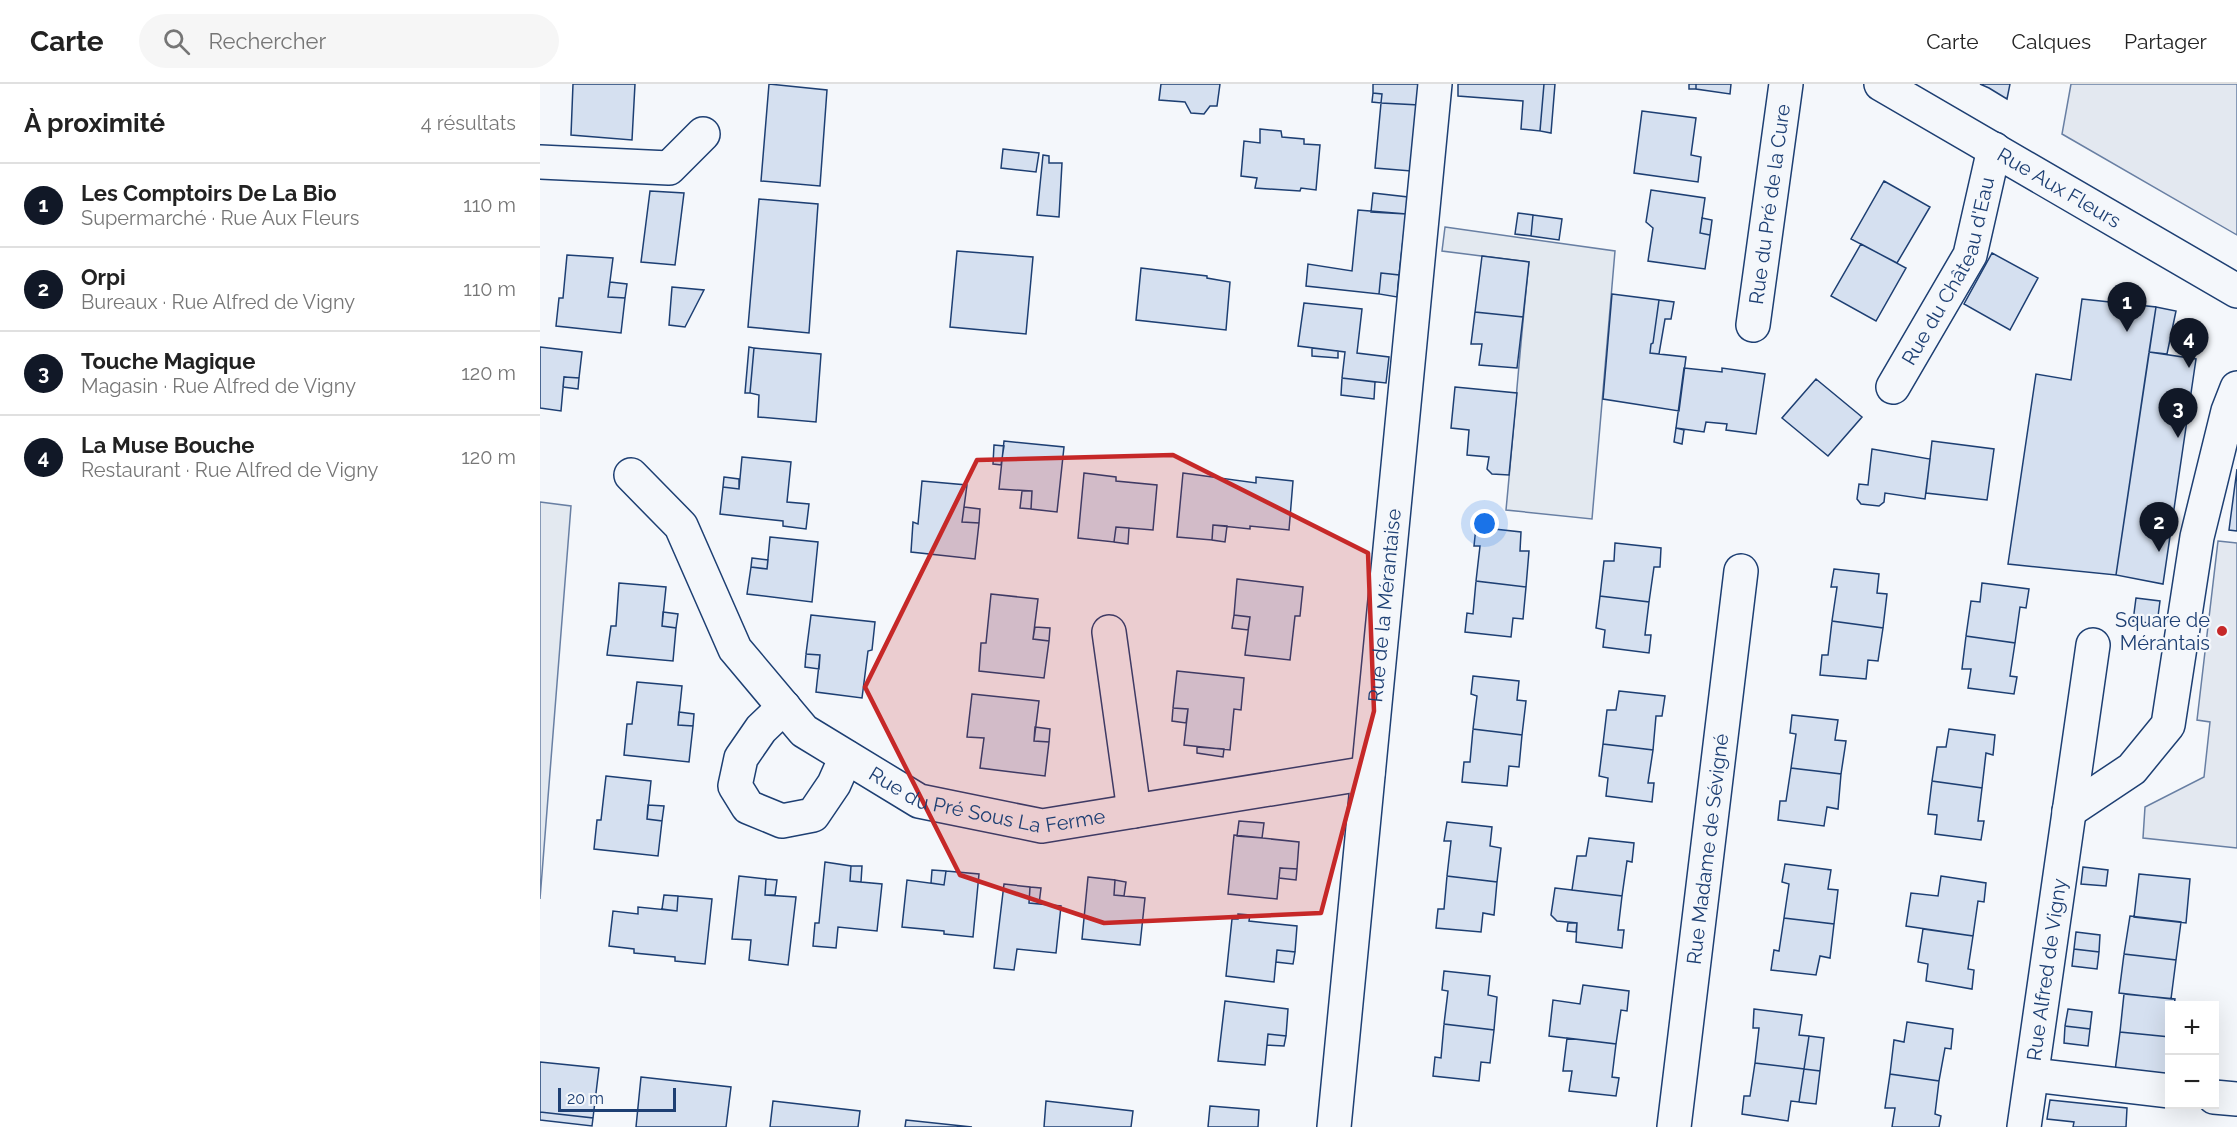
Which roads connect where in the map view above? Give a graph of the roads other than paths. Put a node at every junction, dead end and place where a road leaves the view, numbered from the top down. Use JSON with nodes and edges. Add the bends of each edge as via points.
{"nodes":[{"id":1,"x":1435,"y":84,"type":"edge"},
{"id":2,"x":1786,"y":84,"type":"edge"},
{"id":3,"x":1881,"y":84,"type":"edge"},
{"id":4,"x":703,"y":134,"type":"dead end"},
{"id":5,"x":1994,"y":149,"type":"junction"},
{"id":6,"x":540,"y":162,"type":"edge"},
{"id":7,"x":2237,"y":291,"type":"edge"},
{"id":8,"x":1753,"y":325,"type":"dead end"},
{"id":9,"x":1893,"y":387,"type":"dead end"},
{"id":10,"x":2237,"y":388,"type":"edge"},
{"id":11,"x":631,"y":475,"type":"dead end"},
{"id":12,"x":1741,"y":571,"type":"dead end"},
{"id":13,"x":1109,"y":632,"type":"dead end"},
{"id":14,"x":2093,"y":645,"type":"dead end"},
{"id":15,"x":784,"y":707,"type":"junction"},
{"id":16,"x":846,"y":757,"type":"junction"},
{"id":17,"x":1368,"y":773,"type":"junction"},
{"id":18,"x":1134,"y":812,"type":"junction"},
{"id":19,"x":2069,"y":812,"type":"junction"},
{"id":20,"x":2032,"y":1075,"type":"junction"},
{"id":21,"x":2165,"y":1091,"type":"edge"},
{"id":22,"x":2219,"y":1097,"type":"edge"},
{"id":23,"x":2237,"y":1099,"type":"edge"},
{"id":24,"x":1334,"y":1127,"type":"edge"},
{"id":25,"x":1674,"y":1127,"type":"edge"},
{"id":26,"x":2024,"y":1127,"type":"edge"}],
"edges":[{"from":1,"to":17,"type":"street","name":"Rue de la Mérantaise"},
{"from":2,"to":8,"type":"street","name":"Rue du Pré de la Cure"},
{"from":3,"to":5,"type":"street","name":"Rue Aux Fleurs"},
{"from":4,"to":6,"type":"street","via":[[669,168]]},
{"from":5,"to":7,"type":"street","name":"Rue Aux Fleurs"},
{"from":5,"to":9,"type":"street","name":"Rue du Château d'Eau","via":[[1970,255]]},
{"from":10,"to":19,"type":"street","via":[[2197,537],[2168,725],[2132,769]]},
{"from":11,"to":15,"type":"street","name":"Rue du Pré Sous La Ferme","via":[[681,526],[735,649]]},
{"from":12,"to":25,"type":"street","name":"Rue Madame de Sévigné"},
{"from":13,"to":18,"type":"street","name":"Rue du Pré Sous La Ferme"},
{"from":14,"to":19,"type":"street","name":"Rue Alfred de Vigny"},
{"from":15,"to":16,"type":"street","name":"Rue du Pré Sous La Ferme","via":[[804,731]]},
{"from":15,"to":16,"type":"street","name":"Rue du Pré Sous La Ferme","via":[[761,729],[741,758],[735,786],[748,807],[782,821],[813,815]]},
{"from":16,"to":18,"type":"street","name":"Rue du Pré Sous La Ferme","via":[[919,801],[1042,826]]},
{"from":17,"to":18,"type":"street","name":"Rue du Pré Sous La Ferme"},
{"from":17,"to":24,"type":"street","name":"Rue de la Mérantaise"},
{"from":19,"to":20,"type":"street","name":"Rue Alfred de Vigny"},
{"from":20,"to":21,"type":"street"},
{"from":20,"to":26,"type":"street","name":"Rue Alfred de Vigny"},
{"from":22,"to":23,"type":"street"}]}
